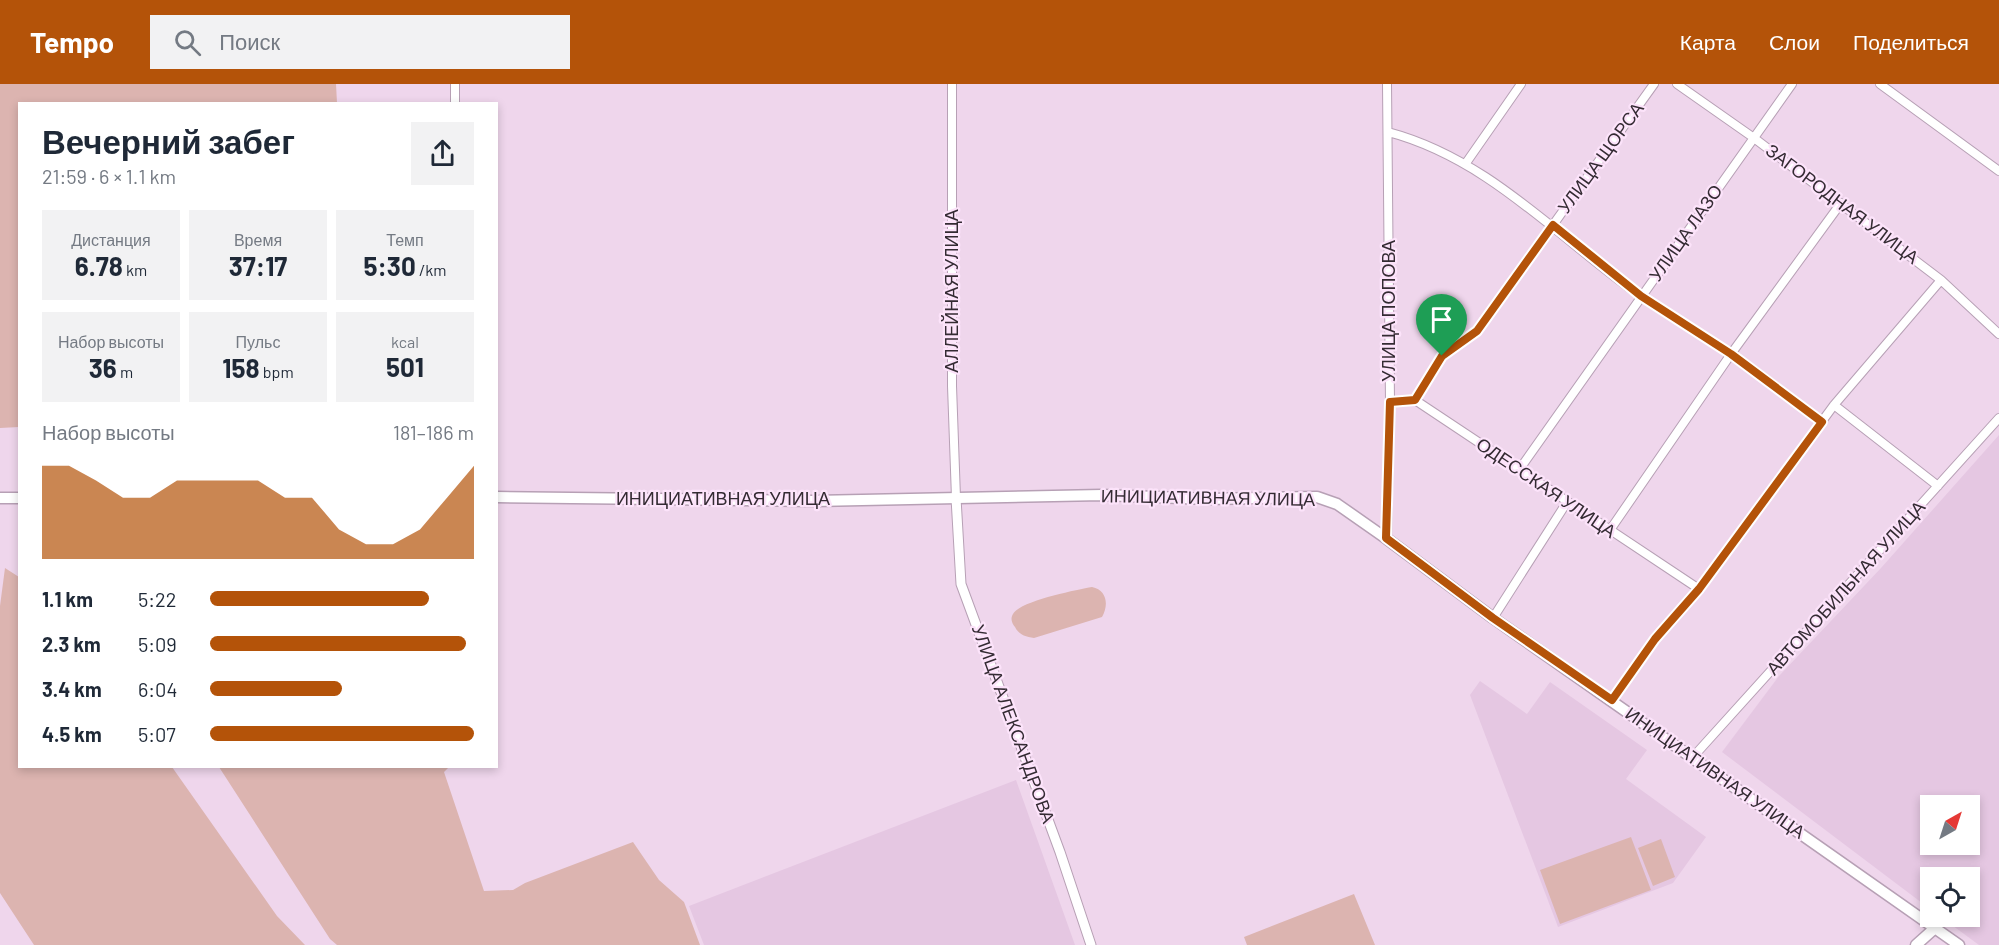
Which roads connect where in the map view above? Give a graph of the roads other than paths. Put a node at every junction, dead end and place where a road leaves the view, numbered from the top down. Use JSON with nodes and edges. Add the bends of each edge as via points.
{"nodes":[{"id":1,"x":454,"y":84,"type":"edge"},
{"id":2,"x":952,"y":84,"type":"edge"},
{"id":3,"x":1387,"y":84,"type":"edge"},
{"id":4,"x":1521,"y":84,"type":"edge"},
{"id":5,"x":1654,"y":84,"type":"edge"},
{"id":6,"x":1677,"y":84,"type":"edge"},
{"id":7,"x":1792,"y":84,"type":"edge"},
{"id":8,"x":1880,"y":84,"type":"edge"},
{"id":9,"x":455,"y":102,"type":"edge"},
{"id":10,"x":1388,"y":132,"type":"junction"},
{"id":11,"x":1754,"y":138,"type":"junction"},
{"id":12,"x":1466,"y":163,"type":"junction"},
{"id":13,"x":1999,"y":171,"type":"edge"},
{"id":14,"x":1841,"y":203,"type":"junction"},
{"id":15,"x":1553,"y":225,"type":"junction"},
{"id":16,"x":1941,"y":280,"type":"junction"},
{"id":17,"x":1641,"y":296,"type":"junction"},
{"id":18,"x":1999,"y":334,"type":"edge"},
{"id":19,"x":1731,"y":354,"type":"junction"},
{"id":20,"x":1415,"y":400,"type":"junction"},
{"id":21,"x":1390,"y":402,"type":"junction"},
{"id":22,"x":1834,"y":405,"type":"junction"},
{"id":23,"x":1999,"y":418,"type":"edge"},
{"id":24,"x":1822,"y":422,"type":"junction"},
{"id":25,"x":1519,"y":470,"type":"junction"},
{"id":26,"x":1938,"y":486,"type":"junction"},
{"id":27,"x":498,"y":497,"type":"edge"},
{"id":28,"x":0,"y":498,"type":"edge"},
{"id":29,"x":18,"y":498,"type":"edge"},
{"id":30,"x":956,"y":498,"type":"junction"},
{"id":31,"x":1567,"y":502,"type":"junction"},
{"id":32,"x":1610,"y":530,"type":"junction"},
{"id":33,"x":1386,"y":538,"type":"junction"},
{"id":34,"x":1699,"y":589,"type":"junction"},
{"id":35,"x":1493,"y":618,"type":"junction"},
{"id":36,"x":1612,"y":700,"type":"junction"},
{"id":37,"x":1693,"y":757,"type":"junction"},
{"id":38,"x":1935,"y":928,"type":"junction"},
{"id":39,"x":1091,"y":945,"type":"edge"},
{"id":40,"x":1916,"y":945,"type":"edge"},
{"id":41,"x":1959,"y":945,"type":"edge"}],
"edges":[{"from":1,"to":9,"type":"street"},
{"from":2,"to":30,"type":"street","name":"АЛЛЕЙНАЯ УЛИЦА"},
{"from":3,"to":10,"type":"street","name":"УЛИЦА ПОПОВА"},
{"from":4,"to":12,"type":"street"},
{"from":5,"to":15,"type":"street","name":"УЛИЦА ЩОРСА"},
{"from":6,"to":11,"type":"street","name":"ЗАГОРОДНАЯ УЛИЦА"},
{"from":7,"to":11,"type":"street","name":"УЛИЦА ЛАЗО"},
{"from":8,"to":13,"type":"street"},
{"from":10,"to":12,"type":"street","via":[[1412,138]]},
{"from":10,"to":21,"type":"street","name":"УЛИЦА ПОПОВА"},
{"from":11,"to":14,"type":"street","name":"ЗАГОРОДНАЯ УЛИЦА"},
{"from":11,"to":17,"type":"street","name":"УЛИЦА ЛАЗО"},
{"from":12,"to":15,"type":"street"},
{"from":14,"to":16,"type":"street","name":"ЗАГОРОДНАЯ УЛИЦА"},
{"from":14,"to":19,"type":"street"},
{"from":15,"to":17,"type":"street"},
{"from":15,"to":20,"type":"street","name":"УЛИЦА ЩОРСА","via":[[1477,331],[1442,356]]},
{"from":16,"to":18,"type":"street","name":"ЗАГОРОДНАЯ УЛИЦА"},
{"from":16,"to":22,"type":"street"},
{"from":17,"to":19,"type":"street"},
{"from":17,"to":25,"type":"street","name":"УЛИЦА ЛАЗО"},
{"from":19,"to":24,"type":"street"},
{"from":19,"to":32,"type":"street"},
{"from":20,"to":21,"type":"street"},
{"from":20,"to":25,"type":"street","name":"ОДЕССКАЯ УЛИЦА"},
{"from":21,"to":33,"type":"street","name":"УЛИЦА ПОПОВА"},
{"from":22,"to":24,"type":"street"},
{"from":22,"to":26,"type":"street"},
{"from":23,"to":26,"type":"street","name":"АВТОМОБИЛЬНАЯ УЛИЦА"},
{"from":24,"to":34,"type":"street"},
{"from":25,"to":31,"type":"street","name":"ОДЕССКАЯ УЛИЦА"},
{"from":26,"to":37,"type":"street","name":"АВТОМОБИЛЬНАЯ УЛИЦА"},
{"from":27,"to":30,"type":"main road","name":"ИНИЦИАТИВНАЯ УЛИЦА","via":[[803,501]]},
{"from":28,"to":29,"type":"main road"},
{"from":30,"to":33,"type":"main road","name":"ИНИЦИАТИВНАЯ УЛИЦА","via":[[1317,497],[1337,504]]},
{"from":30,"to":39,"type":"street","name":"УЛИЦА АЛЕКСАНДРОВА","via":[[961,584]]},
{"from":31,"to":32,"type":"street","name":"ОДЕССКАЯ УЛИЦА"},
{"from":31,"to":35,"type":"street"},
{"from":32,"to":34,"type":"street","name":"ОДЕССКАЯ УЛИЦА"},
{"from":33,"to":35,"type":"main road","name":"ИНИЦИАТИВНАЯ УЛИЦА"},
{"from":34,"to":36,"type":"street","via":[[1655,639]]},
{"from":35,"to":36,"type":"main road","name":"ИНИЦИАТИВНАЯ УЛИЦА"},
{"from":36,"to":37,"type":"main road","name":"ИНИЦИАТИВНАЯ УЛИЦА"},
{"from":37,"to":38,"type":"main road","name":"ИНИЦИАТИВНАЯ УЛИЦА"},
{"from":38,"to":40,"type":"main road"},
{"from":38,"to":41,"type":"main road","name":"ИНИЦИАТИВНАЯ УЛИЦА"}]}
